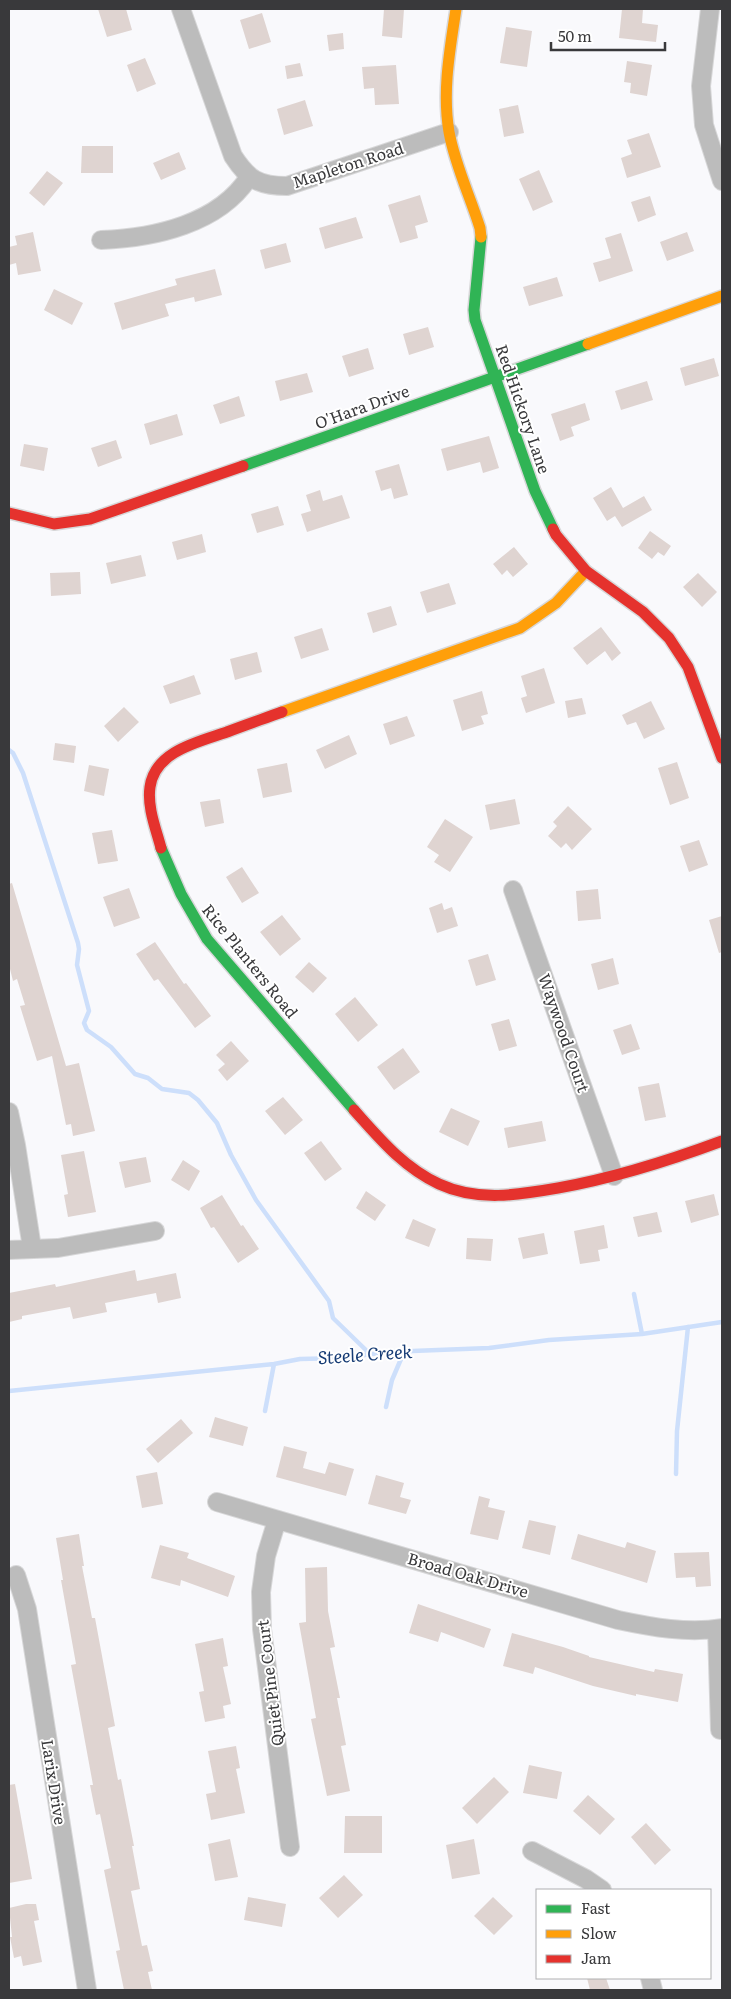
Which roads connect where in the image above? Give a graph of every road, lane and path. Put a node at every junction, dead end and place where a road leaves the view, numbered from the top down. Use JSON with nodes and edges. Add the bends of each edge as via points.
{"nodes":[{"id":1,"x":181,"y":9,"type":"edge"},
{"id":2,"x":456,"y":9,"type":"edge"},
{"id":3,"x":710,"y":9,"type":"edge"},
{"id":4,"x":449,"y":132,"type":"junction"},
{"id":5,"x":249,"y":177,"type":"junction"},
{"id":6,"x":722,"y":181,"type":"edge"},
{"id":7,"x":101,"y":240,"type":"dead end"},
{"id":8,"x":722,"y":296,"type":"edge"},
{"id":9,"x":495,"y":377,"type":"junction"},
{"id":10,"x":9,"y":513,"type":"edge"},
{"id":11,"x":586,"y":571,"type":"junction"},
{"id":12,"x":722,"y":758,"type":"edge"},
{"id":13,"x":513,"y":890,"type":"dead end"},
{"id":14,"x":9,"y":1112,"type":"edge"},
{"id":15,"x":722,"y":1142,"type":"edge"},
{"id":16,"x":614,"y":1176,"type":"junction"},
{"id":17,"x":155,"y":1230,"type":"dead end"},
{"id":18,"x":32,"y":1248,"type":"junction"},
{"id":19,"x":9,"y":1250,"type":"edge"},
{"id":20,"x":216,"y":1502,"type":"dead end"},
{"id":21,"x":277,"y":1520,"type":"junction"},
{"id":22,"x":16,"y":1575,"type":"dead end"},
{"id":23,"x":719,"y":1628,"type":"edge"},
{"id":24,"x":720,"y":1730,"type":"dead end"},
{"id":25,"x":290,"y":1847,"type":"dead end"},
{"id":26,"x":532,"y":1851,"type":"dead end"},
{"id":27,"x":601,"y":1889,"type":"edge"},
{"id":28,"x":87,"y":1990,"type":"edge"}],
"edges":[{"from":1,"to":5,"type":"street","via":[[233,156]]},
{"from":2,"to":4,"type":"street","name":"Red Hickory Lane","via":[[448,67]]},
{"from":3,"to":6,"type":"street","via":[[701,86],[704,125]]},
{"from":4,"to":5,"type":"street","name":"Mapleton Road","via":[[287,186],[273,186]]},
{"from":4,"to":9,"type":"street","name":"Red Hickory Lane","via":[[480,228],[474,310]]},
{"from":5,"to":7,"type":"street","via":[[232,199],[190,223],[155,234]]},
{"from":8,"to":9,"type":"street","name":"O'Hara Drive"},
{"from":9,"to":10,"type":"street","name":"O'Hara Drive","via":[[90,519],[54,524]]},
{"from":9,"to":11,"type":"street","name":"Red Hickory Lane","via":[[546,519]]},
{"from":11,"to":12,"type":"street","name":"Red Hickory Lane","via":[[643,612],[669,638],[688,667]]},
{"from":11,"to":16,"type":"street","name":"Rice Planters Road","via":[[552,607],[520,628],[184,746],[156,769],[149,795],[159,838],[175,883],[188,911],[207,939],[402,1162],[433,1182],[477,1195],[528,1193]]},
{"from":13,"to":16,"type":"street","name":"Waywood Court"},
{"from":14,"to":18,"type":"street"},
{"from":15,"to":16,"type":"street","name":"Rice Planters Road"},
{"from":17,"to":18,"type":"street","via":[[58,1248]]},
{"from":18,"to":19,"type":"street"},
{"from":20,"to":21,"type":"street","name":"Broad Oak Drive"},
{"from":21,"to":23,"type":"street","name":"Broad Oak Drive","via":[[618,1620],[648,1626]]},
{"from":21,"to":25,"type":"street","name":"Quiet Pine Court","via":[[266,1556],[261,1592],[262,1620]]},
{"from":22,"to":28,"type":"street","name":"Larix Drive","via":[[26,1609]]},
{"from":23,"to":24,"type":"street"},
{"from":26,"to":27,"type":"street"}]}
